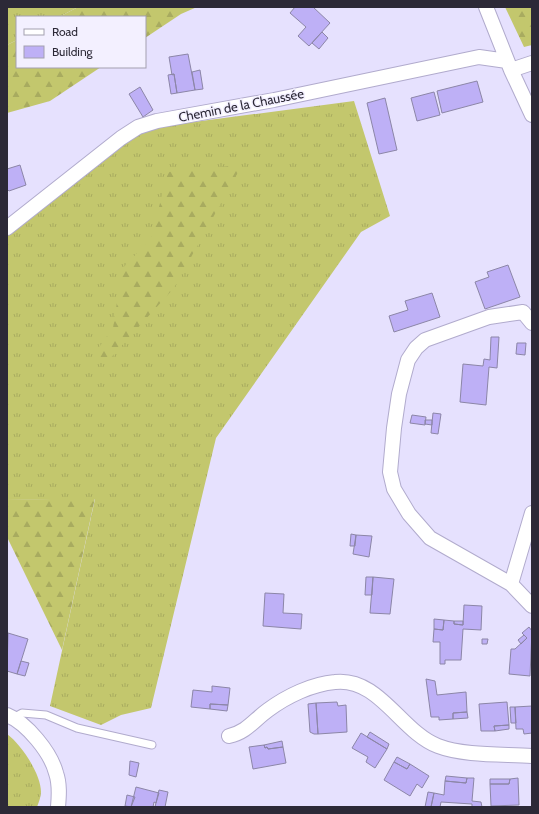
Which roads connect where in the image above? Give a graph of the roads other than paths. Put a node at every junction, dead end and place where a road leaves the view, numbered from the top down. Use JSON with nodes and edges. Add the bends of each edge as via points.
{"nodes":[{"id":1,"x":486,"y":7,"type":"edge"},
{"id":2,"x":532,"y":62,"type":"edge"},
{"id":3,"x":509,"y":66,"type":"junction"},
{"id":4,"x":532,"y":115,"type":"edge"},
{"id":5,"x":7,"y":228,"type":"edge"},
{"id":6,"x":532,"y":322,"type":"edge"},
{"id":7,"x":532,"y":513,"type":"edge"},
{"id":8,"x":511,"y":584,"type":"junction"},
{"id":9,"x":532,"y":606,"type":"edge"},
{"id":10,"x":10,"y":717,"type":"edge"},
{"id":11,"x":229,"y":736,"type":"dead end"},
{"id":12,"x":152,"y":745,"type":"dead end"},
{"id":13,"x":532,"y":756,"type":"edge"},
{"id":14,"x":58,"y":807,"type":"edge"}],
"edges":[{"from":1,"to":3,"type":"street"},
{"from":2,"to":3,"type":"street","name":"Chemin de la Chaussée"},
{"from":3,"to":4,"type":"street"},
{"from":3,"to":5,"type":"street","name":"Chemin de la Chaussée","via":[[480,57],[274,100],[157,121],[138,127]]},
{"from":6,"to":8,"type":"street","via":[[523,312],[489,318],[425,340],[416,348],[408,360],[400,394],[390,472],[394,489],[409,514],[430,538]]},
{"from":7,"to":8,"type":"street"},
{"from":8,"to":9,"type":"street"},
{"from":10,"to":12,"type":"lane","via":[[22,713],[46,715],[77,728]]},
{"from":10,"to":14,"type":"street","via":[[28,730],[43,747],[56,772]]},
{"from":11,"to":13,"type":"street","via":[[247,729],[279,703],[316,684],[337,681],[356,684],[371,692],[423,737],[438,746],[471,753]]}]}
